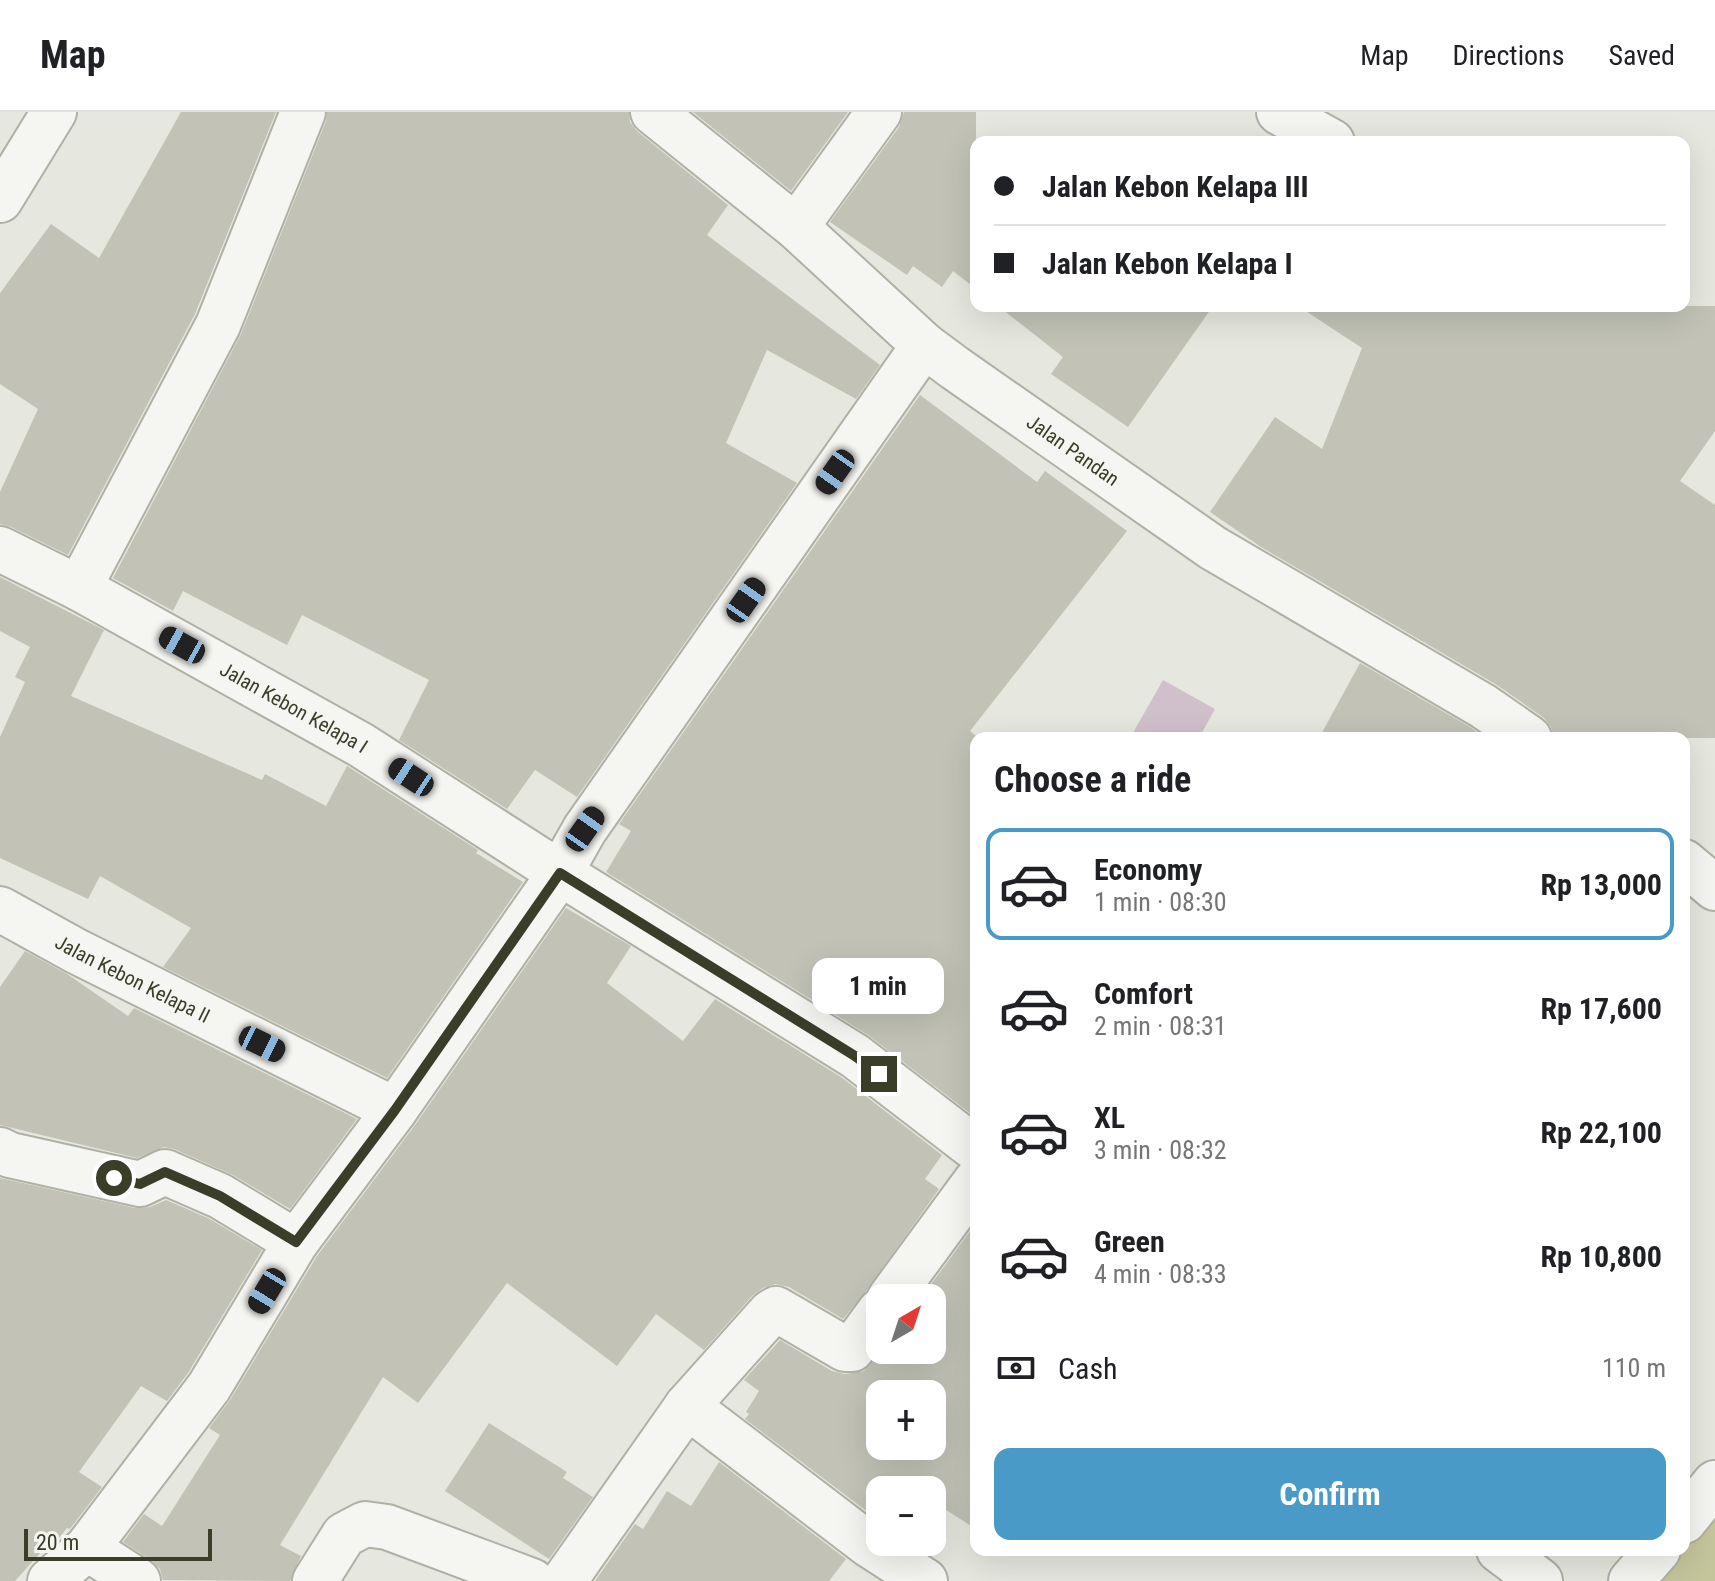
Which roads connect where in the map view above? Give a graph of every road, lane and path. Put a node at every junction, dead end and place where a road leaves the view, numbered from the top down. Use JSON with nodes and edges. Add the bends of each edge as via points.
{"nodes":[{"id":1,"x":54,"y":112,"type":"edge"},
{"id":2,"x":303,"y":112,"type":"edge"},
{"id":3,"x":653,"y":112,"type":"edge"},
{"id":4,"x":879,"y":112,"type":"edge"},
{"id":5,"x":1279,"y":112,"type":"edge"},
{"id":6,"x":1321,"y":136,"type":"edge"},
{"id":7,"x":0,"y":200,"type":"edge"},
{"id":8,"x":796,"y":227,"type":"junction"},
{"id":9,"x":924,"y":345,"type":"junction"},
{"id":10,"x":0,"y":549,"type":"edge"},
{"id":11,"x":79,"y":588,"type":"junction"},
{"id":12,"x":1520,"y":732,"type":"edge"},
{"id":13,"x":1690,"y":867,"type":"edge"},
{"id":14,"x":560,"y":873,"type":"junction"},
{"id":15,"x":1715,"y":888,"type":"edge"},
{"id":16,"x":0,"y":909,"type":"edge"},
{"id":17,"x":395,"y":1110,"type":"junction"},
{"id":18,"x":970,"y":1144,"type":"edge"},
{"id":19,"x":0,"y":1150,"type":"edge"},
{"id":20,"x":970,"y":1189,"type":"edge"},
{"id":21,"x":296,"y":1242,"type":"junction"},
{"id":22,"x":900,"y":1284,"type":"edge"},
{"id":23,"x":866,"y":1330,"type":"edge"},
{"id":24,"x":687,"y":1406,"type":"junction"},
{"id":25,"x":1715,"y":1483,"type":"edge"},
{"id":26,"x":1690,"y":1514,"type":"edge"},
{"id":27,"x":87,"y":1548,"type":"junction"},
{"id":28,"x":1507,"y":1556,"type":"edge"},
{"id":29,"x":1653,"y":1556,"type":"edge"},
{"id":30,"x":50,"y":1581,"type":"edge"},
{"id":31,"x":138,"y":1581,"type":"edge"},
{"id":32,"x":315,"y":1581,"type":"edge"},
{"id":33,"x":532,"y":1581,"type":"edge"},
{"id":34,"x":564,"y":1581,"type":"edge"},
{"id":35,"x":925,"y":1581,"type":"edge"},
{"id":36,"x":1540,"y":1581,"type":"edge"},
{"id":37,"x":1631,"y":1581,"type":"edge"}],
"edges":[{"from":1,"to":7,"type":"street"},
{"from":2,"to":11,"type":"street","via":[[218,325]]},
{"from":3,"to":8,"type":"street","name":"Jalan Pandan"},
{"from":4,"to":8,"type":"street"},
{"from":5,"to":6,"type":"street"},
{"from":8,"to":9,"type":"street","name":"Jalan Pandan"},
{"from":9,"to":12,"type":"street","name":"Jalan Pandan","via":[[1213,548]]},
{"from":9,"to":14,"type":"street","via":[[585,829]]},
{"from":10,"to":11,"type":"street","name":"Jalan Kebon Kelapa I"},
{"from":11,"to":14,"type":"street","name":"Jalan Kebon Kelapa I","via":[[361,745]]},
{"from":13,"to":15,"type":"street"},
{"from":14,"to":17,"type":"street"},
{"from":14,"to":18,"type":"street","name":"Jalan Kebon Kelapa I","via":[[855,1056]]},
{"from":16,"to":17,"type":"street","name":"Jalan Kebon Kelapa II"},
{"from":17,"to":21,"type":"street"},
{"from":19,"to":21,"type":"street","via":[[140,1184],[165,1172],[220,1196]]},
{"from":20,"to":22,"type":"street"},
{"from":21,"to":27,"type":"street","via":[[209,1387]]},
{"from":23,"to":24,"type":"street","via":[[852,1349],[845,1349],[776,1309]]},
{"from":24,"to":34,"type":"street"},
{"from":24,"to":35,"type":"street"},
{"from":25,"to":26,"type":"street"},
{"from":27,"to":30,"type":"street"},
{"from":27,"to":31,"type":"street"},
{"from":28,"to":36,"type":"street"},
{"from":29,"to":37,"type":"street"},
{"from":32,"to":33,"type":"street","via":[[344,1535],[365,1524],[387,1527]]}]}
